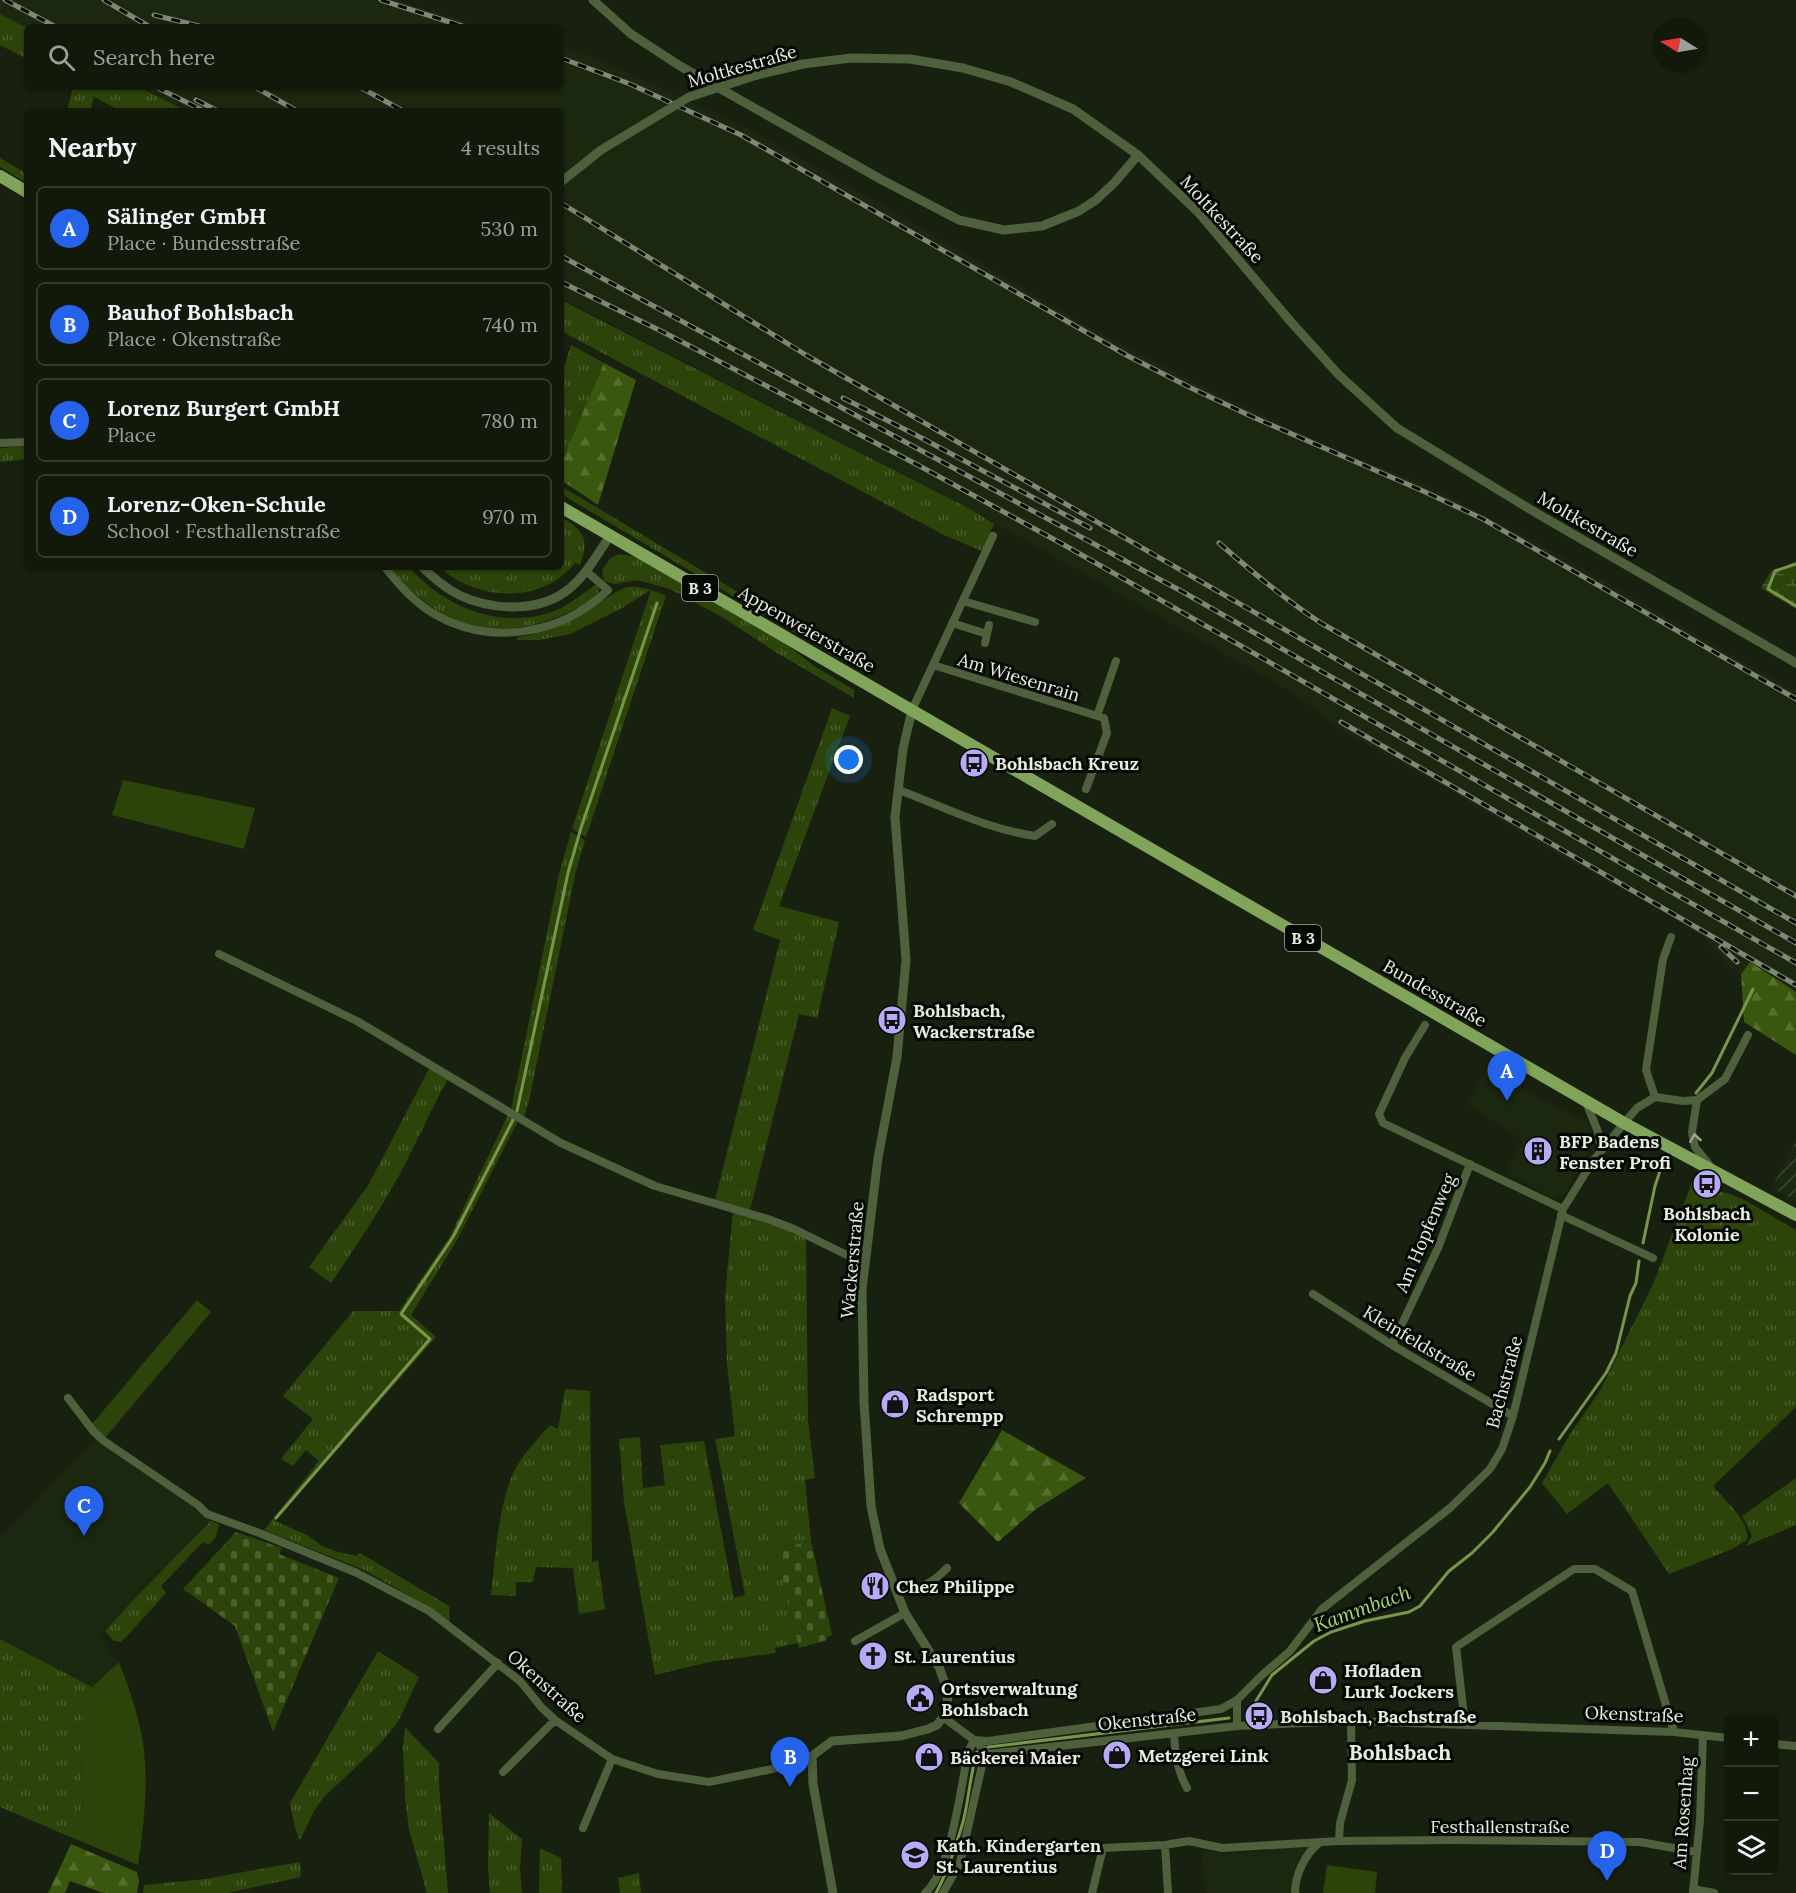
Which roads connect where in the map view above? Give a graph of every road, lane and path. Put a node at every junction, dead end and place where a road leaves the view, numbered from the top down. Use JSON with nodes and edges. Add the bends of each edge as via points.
{"nodes":[{"id":1,"x":593,"y":0,"type":"edge"},
{"id":2,"x":1138,"y":155,"type":"junction"},
{"id":3,"x":0,"y":176,"type":"edge"},
{"id":4,"x":564,"y":180,"type":"edge"},
{"id":5,"x":24,"y":190,"type":"edge"},
{"id":6,"x":24,"y":442,"type":"edge"},
{"id":7,"x":0,"y":443,"type":"edge"},
{"id":8,"x":564,"y":509,"type":"edge"},
{"id":9,"x":610,"y":536,"type":"junction"},
{"id":10,"x":993,"y":536,"type":"dead end"},
{"id":11,"x":388,"y":570,"type":"edge"},
{"id":12,"x":425,"y":570,"type":"edge"},
{"id":13,"x":586,"y":571,"type":"junction"},
{"id":14,"x":963,"y":600,"type":"junction"},
{"id":15,"x":952,"y":622,"type":"junction"},
{"id":16,"x":1035,"y":622,"type":"dead end"},
{"id":17,"x":989,"y":625,"type":"dead end"},
{"id":18,"x":987,"y":634,"type":"junction"},
{"id":19,"x":985,"y":643,"type":"dead end"},
{"id":20,"x":1116,"y":661,"type":"dead end"},
{"id":21,"x":1796,"y":663,"type":"edge"},
{"id":22,"x":933,"y":665,"type":"junction"},
{"id":23,"x":912,"y":710,"type":"junction"},
{"id":24,"x":1097,"y":716,"type":"junction"},
{"id":25,"x":1086,"y":789,"type":"dead end"},
{"id":26,"x":900,"y":790,"type":"junction"},
{"id":27,"x":1052,"y":824,"type":"dead end"},
{"id":28,"x":1671,"y":937,"type":"dead end"},
{"id":29,"x":219,"y":954,"type":"dead end"},
{"id":30,"x":1425,"y":1025,"type":"dead end"},
{"id":31,"x":1748,"y":1035,"type":"dead end"},
{"id":32,"x":1655,"y":1096,"type":"junction"},
{"id":33,"x":1697,"y":1100,"type":"junction"},
{"id":34,"x":1586,"y":1101,"type":"junction"},
{"id":35,"x":1624,"y":1123,"type":"junction"},
{"id":36,"x":1601,"y":1151,"type":"junction"},
{"id":37,"x":1470,"y":1164,"type":"junction"},
{"id":38,"x":1714,"y":1170,"type":"junction"},
{"id":39,"x":1562,"y":1212,"type":"junction"},
{"id":40,"x":1796,"y":1215,"type":"edge"},
{"id":41,"x":1653,"y":1258,"type":"dead end"},
{"id":42,"x":865,"y":1264,"type":"junction"},
{"id":43,"x":1313,"y":1294,"type":"dead end"},
{"id":44,"x":1392,"y":1345,"type":"junction"},
{"id":45,"x":68,"y":1398,"type":"dead end"},
{"id":46,"x":1513,"y":1416,"type":"junction"},
{"id":47,"x":947,"y":1568,"type":"dead end"},
{"id":48,"x":897,"y":1593,"type":"junction"},
{"id":49,"x":905,"y":1613,"type":"junction"},
{"id":50,"x":855,"y":1641,"type":"dead end"},
{"id":51,"x":498,"y":1663,"type":"junction"},
{"id":52,"x":1237,"y":1700,"type":"junction"},
{"id":53,"x":943,"y":1717,"type":"junction"},
{"id":54,"x":555,"y":1720,"type":"junction"},
{"id":55,"x":1351,"y":1721,"type":"junction"},
{"id":56,"x":1465,"y":1725,"type":"junction"},
{"id":57,"x":1237,"y":1726,"type":"junction"},
{"id":58,"x":438,"y":1729,"type":"dead end"},
{"id":59,"x":1674,"y":1732,"type":"junction"},
{"id":60,"x":1174,"y":1733,"type":"junction"},
{"id":61,"x":1703,"y":1735,"type":"junction"},
{"id":62,"x":1724,"y":1738,"type":"edge"},
{"id":63,"x":976,"y":1742,"type":"junction"},
{"id":64,"x":1778,"y":1744,"type":"edge"},
{"id":65,"x":1796,"y":1746,"type":"edge"},
{"id":66,"x":988,"y":1754,"type":"junction"},
{"id":67,"x":812,"y":1756,"type":"junction"},
{"id":68,"x":612,"y":1759,"type":"junction"},
{"id":69,"x":503,"y":1772,"type":"dead end"},
{"id":70,"x":1188,"y":1788,"type":"dead end"},
{"id":71,"x":583,"y":1828,"type":"dead end"},
{"id":72,"x":1339,"y":1841,"type":"junction"},
{"id":73,"x":1320,"y":1842,"type":"junction"},
{"id":74,"x":1165,"y":1845,"type":"junction"},
{"id":75,"x":1696,"y":1852,"type":"junction"},
{"id":76,"x":1693,"y":1891,"type":"edge"},
{"id":77,"x":833,"y":1893,"type":"edge"},
{"id":78,"x":925,"y":1893,"type":"edge"},
{"id":79,"x":943,"y":1893,"type":"edge"},
{"id":80,"x":1092,"y":1893,"type":"edge"},
{"id":81,"x":1168,"y":1893,"type":"edge"},
{"id":82,"x":1295,"y":1893,"type":"edge"},
{"id":83,"x":1714,"y":1893,"type":"edge"}],
"edges":[{"from":1,"to":2,"type":"street","via":[[631,34],[680,66],[958,220],[1004,230],[1042,226],[1096,200]]},
{"from":2,"to":4,"type":"street","name":"Moltkestraße","bridge":true,"via":[[1073,109],[1011,82],[910,59],[851,58],[757,75],[689,97],[601,150]]},
{"from":2,"to":21,"type":"street","name":"Moltkestraße","via":[[1199,213],[1339,375],[1397,428]]},
{"from":3,"to":5,"type":"main road"},
{"from":6,"to":7,"type":"street"},
{"from":8,"to":9,"type":"main road","name":"Appenweierstraße","number":"B 3"},
{"from":9,"to":13,"type":"street"},
{"from":9,"to":23,"type":"main road","name":"Appenweierstraße","number":"B 3"},
{"from":10,"to":14,"type":"street","name":"Wackerstraße"},
{"from":11,"to":13,"type":"street","via":[[430,611],[458,625],[502,633],[543,628],[586,609],[608,591]]},
{"from":12,"to":13,"type":"street","via":[[460,596],[507,607],[555,598]]},
{"from":14,"to":15,"type":"street","name":"Wackerstraße"},
{"from":14,"to":16,"type":"street"},
{"from":15,"to":18,"type":"street"},
{"from":15,"to":22,"type":"street","name":"Wackerstraße"},
{"from":17,"to":18,"type":"street"},
{"from":18,"to":19,"type":"street"},
{"from":20,"to":24,"type":"street","name":"Am Wiesenrain"},
{"from":22,"to":23,"type":"street","name":"Wackerstraße"},
{"from":22,"to":24,"type":"street","name":"Am Wiesenrain"},
{"from":23,"to":26,"type":"street","name":"Wackerstraße","via":[[903,749]]},
{"from":23,"to":34,"type":"main road","name":"Bundesstraße","number":"B 3"},
{"from":24,"to":25,"type":"street","name":"Am Wiesenrain","via":[[1104,718],[1107,733]]},
{"from":26,"to":27,"type":"street","via":[[1010,832],[1035,836]]},
{"from":26,"to":42,"type":"street","name":"Wackerstraße","via":[[895,817],[906,960],[897,1057],[878,1158]]},
{"from":28,"to":32,"type":"street","via":[[1663,959],[1646,1070]]},
{"from":29,"to":42,"type":"street","via":[[357,1021],[561,1143],[655,1186],[794,1229]]},
{"from":30,"to":37,"type":"street","via":[[1405,1058],[1380,1119]]},
{"from":31,"to":33,"type":"street","via":[[1725,1078]]},
{"from":32,"to":33,"type":"street"},
{"from":32,"to":35,"type":"street","name":"Bachstraße"},
{"from":38,"to":33,"type":"street","one_way":true,"via":[[1695,1147],[1692,1132]]},
{"from":34,"to":35,"type":"main road","name":"Bundesstraße","number":"B 3"},
{"from":34,"to":36,"type":"street"},
{"from":35,"to":36,"type":"street","name":"Bachstraße"},
{"from":35,"to":38,"type":"main road","name":"Bundesstraße","number":"B 3"},
{"from":36,"to":39,"type":"street","name":"Bachstraße"},
{"from":37,"to":39,"type":"street"},
{"from":37,"to":44,"type":"street","name":"Am Hopfenweg","via":[[1438,1248]]},
{"from":38,"to":40,"type":"main road","name":"Bundesstraße","number":"B 3"},
{"from":39,"to":41,"type":"street"},
{"from":39,"to":46,"type":"street","name":"Bachstraße"},
{"from":42,"to":48,"type":"street","name":"Wackerstraße","via":[[864,1402],[871,1506],[880,1549]]},
{"from":43,"to":44,"type":"street","name":"Kleinfeldstraße"},
{"from":44,"to":46,"type":"street","name":"Kleinfeldstraße"},
{"from":45,"to":51,"type":"street","name":"Okenstraße","via":[[104,1441],[207,1514],[357,1573],[429,1611]]},
{"from":46,"to":52,"type":"street","name":"Bachstraße","via":[[1502,1449],[1490,1469],[1450,1508],[1322,1610],[1290,1651]]},
{"from":47,"to":48,"type":"street","via":[[926,1585]]},
{"from":48,"to":49,"type":"street","name":"Wackerstraße"},
{"from":49,"to":50,"type":"street"},
{"from":49,"to":53,"type":"street","name":"Wackerstraße","via":[[939,1667],[948,1692]]},
{"from":51,"to":54,"type":"street","name":"Okenstraße"},
{"from":51,"to":58,"type":"street"},
{"from":52,"to":57,"type":"street"},
{"from":52,"to":63,"type":"street","name":"Bachstraße","via":[[1221,1709]]},
{"from":53,"to":63,"type":"street"},
{"from":53,"to":67,"type":"street","name":"Okenstraße","via":[[937,1725],[901,1736],[832,1741]]},
{"from":54,"to":68,"type":"street","name":"Okenstraße"},
{"from":54,"to":69,"type":"street"},
{"from":55,"to":56,"type":"street","name":"Okenstraße"},
{"from":55,"to":57,"type":"street","name":"Okenstraße"},
{"from":55,"to":72,"type":"street","via":[[1352,1780]]},
{"from":56,"to":59,"type":"street","name":"Okenstraße"},
{"from":56,"to":59,"type":"street","via":[[1456,1647],[1574,1569],[1595,1569],[1632,1592]]},
{"from":57,"to":60,"type":"street","name":"Okenstraße"},
{"from":59,"to":61,"type":"street","name":"Okenstraße"},
{"from":60,"to":66,"type":"street","name":"Okenstraße"},
{"from":60,"to":70,"type":"street","via":[[1180,1775]]},
{"from":61,"to":62,"type":"street","name":"Okenstraße"},
{"from":61,"to":75,"type":"street","name":"Am Rosenhag"},
{"from":63,"to":66,"type":"street"},
{"from":63,"to":78,"type":"street","via":[[968,1752],[951,1839],[934,1883]]},
{"from":64,"to":65,"type":"street"},
{"from":66,"to":79,"type":"street","via":[[983,1761],[960,1863]]},
{"from":67,"to":68,"type":"street","name":"Okenstraße","via":[[777,1768],[709,1782],[658,1774]]},
{"from":67,"to":77,"type":"street","via":[[813,1784]]},
{"from":68,"to":71,"type":"street"},
{"from":72,"to":73,"type":"street","name":"Festhallenstraße"},
{"from":72,"to":75,"type":"street","name":"Festhallenstraße","via":[[1640,1842]]},
{"from":73,"to":74,"type":"street","name":"Festhallenstraße","via":[[1222,1848],[1189,1840]]},
{"from":73,"to":82,"type":"street","via":[[1303,1864]]},
{"from":74,"to":80,"type":"street","name":"Festhallenstraße","via":[[1103,1848]]},
{"from":74,"to":81,"type":"street"},
{"from":75,"to":76,"type":"street","name":"Am Rosenhag"},
{"from":76,"to":83,"type":"street"}]}
